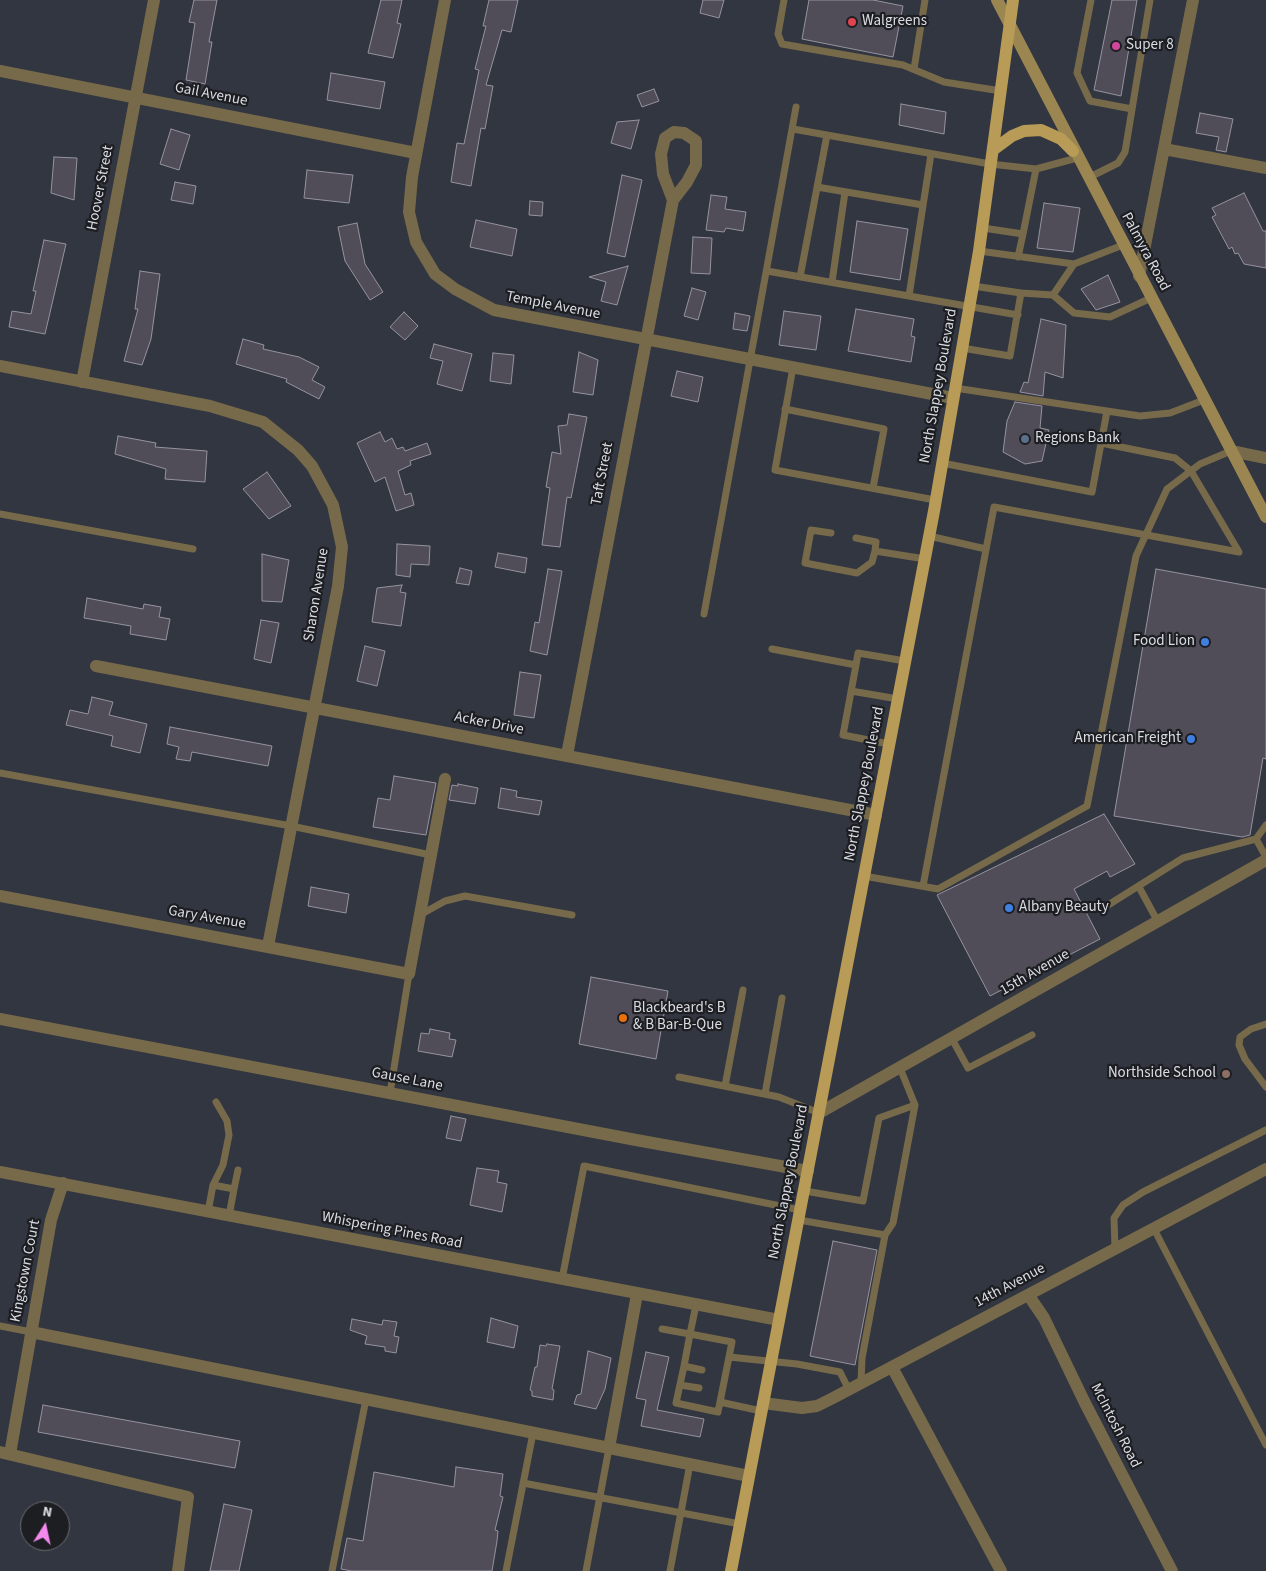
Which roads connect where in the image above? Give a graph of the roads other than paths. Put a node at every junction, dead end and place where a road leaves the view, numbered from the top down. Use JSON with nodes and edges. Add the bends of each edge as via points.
{"nodes":[{"id":1,"x":154,"y":0,"type":"edge"},
{"id":2,"x":445,"y":0,"type":"edge"},
{"id":3,"x":784,"y":0,"type":"edge"},
{"id":4,"x":925,"y":0,"type":"edge"},
{"id":5,"x":996,"y":0,"type":"edge"},
{"id":6,"x":1013,"y":0,"type":"edge"},
{"id":7,"x":1090,"y":0,"type":"edge"},
{"id":8,"x":1150,"y":0,"type":"edge"},
{"id":9,"x":1193,"y":0,"type":"edge"},
{"id":10,"x":1011,"y":27,"type":"junction"},
{"id":11,"x":914,"y":69,"type":"junction"},
{"id":12,"x":0,"y":71,"type":"edge"},
{"id":13,"x":1001,"y":91,"type":"junction"},
{"id":14,"x":137,"y":96,"type":"junction"},
{"id":15,"x":796,"y":107,"type":"dead end"},
{"id":16,"x":1132,"y":109,"type":"junction"},
{"id":17,"x":793,"y":129,"type":"junction"},
{"id":18,"x":827,"y":135,"type":"junction"},
{"id":19,"x":1164,"y":148,"type":"junction"},
{"id":20,"x":992,"y":150,"type":"junction"},
{"id":21,"x":416,"y":153,"type":"junction"},
{"id":22,"x":931,"y":154,"type":"junction"},
{"id":23,"x":1075,"y":154,"type":"junction"},
{"id":24,"x":990,"y":164,"type":"junction"},
{"id":25,"x":1266,"y":168,"type":"edge"},
{"id":26,"x":1036,"y":169,"type":"junction"},
{"id":27,"x":1088,"y":178,"type":"junction"},
{"id":28,"x":817,"y":187,"type":"junction"},
{"id":29,"x":845,"y":192,"type":"junction"},
{"id":30,"x":673,"y":200,"type":"junction"},
{"id":31,"x":923,"y":205,"type":"junction"},
{"id":32,"x":982,"y":228,"type":"junction"},
{"id":33,"x":1023,"y":234,"type":"junction"},
{"id":34,"x":1123,"y":245,"type":"junction"},
{"id":35,"x":979,"y":251,"type":"junction"},
{"id":36,"x":1018,"y":257,"type":"junction"},
{"id":37,"x":1074,"y":264,"type":"junction"},
{"id":38,"x":767,"y":271,"type":"junction"},
{"id":39,"x":1139,"y":276,"type":"junction"},
{"id":40,"x":800,"y":277,"type":"junction"},
{"id":41,"x":832,"y":282,"type":"junction"},
{"id":42,"x":973,"y":286,"type":"junction"},
{"id":43,"x":1021,"y":293,"type":"junction"},
{"id":44,"x":1053,"y":295,"type":"junction"},
{"id":45,"x":909,"y":296,"type":"junction"},
{"id":46,"x":1151,"y":298,"type":"junction"},
{"id":47,"x":969,"y":307,"type":"junction"},
{"id":48,"x":1018,"y":315,"type":"junction"},
{"id":49,"x":645,"y":340,"type":"junction"},
{"id":50,"x":962,"y":348,"type":"junction"},
{"id":51,"x":751,"y":360,"type":"junction"},
{"id":52,"x":0,"y":366,"type":"edge"},
{"id":53,"x":793,"y":367,"type":"junction"},
{"id":54,"x":82,"y":382,"type":"junction"},
{"id":55,"x":954,"y":393,"type":"junction"},
{"id":56,"x":1204,"y":400,"type":"junction"},
{"id":57,"x":785,"y":409,"type":"junction"},
{"id":58,"x":1107,"y":411,"type":"junction"},
{"id":59,"x":1101,"y":443,"type":"junction"},
{"id":60,"x":1231,"y":451,"type":"junction"},
{"id":61,"x":1266,"y":458,"type":"edge"},
{"id":62,"x":942,"y":463,"type":"junction"},
{"id":63,"x":1191,"y":471,"type":"junction"},
{"id":64,"x":873,"y":488,"type":"junction"},
{"id":65,"x":936,"y":500,"type":"junction"},
{"id":66,"x":0,"y":514,"type":"edge"},
{"id":67,"x":1266,"y":517,"type":"edge"},
{"id":68,"x":831,"y":534,"type":"dead end"},
{"id":69,"x":929,"y":536,"type":"junction"},
{"id":70,"x":1145,"y":536,"type":"junction"},
{"id":71,"x":856,"y":538,"type":"dead end"},
{"id":72,"x":193,"y":549,"type":"dead end"},
{"id":73,"x":986,"y":549,"type":"junction"},
{"id":74,"x":875,"y":551,"type":"junction"},
{"id":75,"x":925,"y":559,"type":"junction"},
{"id":76,"x":704,"y":614,"type":"dead end"},
{"id":77,"x":772,"y":649,"type":"dead end"},
{"id":78,"x":905,"y":661,"type":"junction"},
{"id":79,"x":856,"y":665,"type":"junction"},
{"id":80,"x":96,"y":666,"type":"dead end"},
{"id":81,"x":851,"y":691,"type":"junction"},
{"id":82,"x":898,"y":699,"type":"junction"},
{"id":83,"x":314,"y":708,"type":"junction"},
{"id":84,"x":889,"y":744,"type":"junction"},
{"id":85,"x":566,"y":755,"type":"junction"},
{"id":86,"x":0,"y":773,"type":"edge"},
{"id":87,"x":445,"y":779,"type":"dead end"},
{"id":88,"x":876,"y":815,"type":"junction"},
{"id":89,"x":1266,"y":825,"type":"edge"},
{"id":90,"x":291,"y":826,"type":"junction"},
{"id":91,"x":1256,"y":839,"type":"junction"},
{"id":92,"x":431,"y":855,"type":"junction"},
{"id":93,"x":1266,"y":859,"type":"edge"},
{"id":94,"x":864,"y":876,"type":"junction"},
{"id":95,"x":923,"y":886,"type":"junction"},
{"id":96,"x":1139,"y":887,"type":"junction"},
{"id":97,"x":0,"y":896,"type":"edge"},
{"id":98,"x":1105,"y":907,"type":"dead end"},
{"id":99,"x":420,"y":915,"type":"junction"},
{"id":100,"x":572,"y":915,"type":"dead end"},
{"id":101,"x":1158,"y":922,"type":"junction"},
{"id":102,"x":268,"y":946,"type":"junction"},
{"id":103,"x":409,"y":974,"type":"junction"},
{"id":104,"x":743,"y":990,"type":"dead end"},
{"id":105,"x":782,"y":998,"type":"dead end"},
{"id":106,"x":0,"y":1019,"type":"edge"},
{"id":107,"x":1266,"y":1024,"type":"edge"},
{"id":108,"x":1032,"y":1035,"type":"dead end"},
{"id":109,"x":952,"y":1039,"type":"junction"},
{"id":110,"x":900,"y":1068,"type":"junction"},
{"id":111,"x":679,"y":1077,"type":"dead end"},
{"id":112,"x":725,"y":1086,"type":"junction"},
{"id":113,"x":1266,"y":1087,"type":"edge"},
{"id":114,"x":390,"y":1093,"type":"junction"},
{"id":115,"x":765,"y":1094,"type":"junction"},
{"id":116,"x":216,"y":1102,"type":"dead end"},
{"id":117,"x":915,"y":1105,"type":"junction"},
{"id":118,"x":819,"y":1113,"type":"junction"},
{"id":119,"x":1266,"y":1130,"type":"edge"},
{"id":120,"x":238,"y":1170,"type":"dead end"},
{"id":121,"x":1266,"y":1170,"type":"edge"},
{"id":122,"x":808,"y":1171,"type":"junction"},
{"id":123,"x":0,"y":1172,"type":"edge"},
{"id":124,"x":63,"y":1183,"type":"junction"},
{"id":125,"x":213,"y":1185,"type":"junction"},
{"id":126,"x":234,"y":1189,"type":"junction"},
{"id":127,"x":804,"y":1191,"type":"junction"},
{"id":128,"x":208,"y":1212,"type":"junction"},
{"id":129,"x":800,"y":1215,"type":"junction"},
{"id":130,"x":229,"y":1216,"type":"junction"},
{"id":131,"x":1154,"y":1229,"type":"junction"},
{"id":132,"x":885,"y":1235,"type":"junction"},
{"id":133,"x":1115,"y":1249,"type":"junction"},
{"id":134,"x":562,"y":1279,"type":"junction"},
{"id":135,"x":637,"y":1294,"type":"junction"},
{"id":136,"x":1030,"y":1296,"type":"junction"},
{"id":137,"x":696,"y":1305,"type":"junction"},
{"id":138,"x":779,"y":1320,"type":"junction"},
{"id":139,"x":0,"y":1326,"type":"edge"},
{"id":140,"x":662,"y":1329,"type":"dead end"},
{"id":141,"x":31,"y":1332,"type":"junction"},
{"id":142,"x":690,"y":1334,"type":"junction"},
{"id":143,"x":729,"y":1357,"type":"junction"},
{"id":144,"x":771,"y":1362,"type":"junction"},
{"id":145,"x":684,"y":1366,"type":"junction"},
{"id":146,"x":892,"y":1367,"type":"junction"},
{"id":147,"x":702,"y":1370,"type":"dead end"},
{"id":148,"x":716,"y":1372,"type":"dead end"},
{"id":149,"x":726,"y":1374,"type":"junction"},
{"id":150,"x":861,"y":1383,"type":"junction"},
{"id":151,"x":680,"y":1385,"type":"junction"},
{"id":152,"x":699,"y":1388,"type":"dead end"},
{"id":153,"x":849,"y":1390,"type":"junction"},
{"id":154,"x":713,"y":1392,"type":"dead end"},
{"id":155,"x":722,"y":1393,"type":"junction"},
{"id":156,"x":366,"y":1399,"type":"junction"},
{"id":157,"x":720,"y":1402,"type":"junction"},
{"id":158,"x":762,"y":1407,"type":"junction"},
{"id":159,"x":533,"y":1433,"type":"junction"},
{"id":160,"x":1266,"y":1445,"type":"edge"},
{"id":161,"x":609,"y":1448,"type":"junction"},
{"id":162,"x":5,"y":1453,"type":"edge"},
{"id":163,"x":690,"y":1464,"type":"junction"},
{"id":164,"x":749,"y":1476,"type":"junction"},
{"id":165,"x":523,"y":1483,"type":"junction"},
{"id":166,"x":600,"y":1497,"type":"junction"},
{"id":167,"x":681,"y":1513,"type":"junction"},
{"id":168,"x":740,"y":1524,"type":"junction"},
{"id":169,"x":178,"y":1571,"type":"edge"},
{"id":170,"x":332,"y":1571,"type":"edge"},
{"id":171,"x":506,"y":1571,"type":"edge"},
{"id":172,"x":586,"y":1571,"type":"edge"},
{"id":173,"x":670,"y":1571,"type":"edge"},
{"id":174,"x":731,"y":1571,"type":"edge"},
{"id":175,"x":1001,"y":1571,"type":"edge"},
{"id":176,"x":1172,"y":1571,"type":"edge"}],
"edges":[{"from":1,"to":14,"type":"street","name":"Hoover Street"},
{"from":2,"to":21,"type":"street","name":"Temple Avenue"},
{"from":3,"to":11,"type":"lane","via":[[778,34],[782,44]]},
{"from":4,"to":11,"type":"lane"},
{"from":5,"to":10,"type":"main road","name":"Palmyra Road"},
{"from":6,"to":10,"type":"main road","name":"North Slappey Boulevard"},
{"from":7,"to":16,"type":"lane","via":[[1077,73],[1090,101]]},
{"from":8,"to":16,"type":"lane"},
{"from":9,"to":19,"type":"street"},
{"from":10,"to":13,"type":"main road","name":"North Slappey Boulevard"},
{"from":10,"to":23,"type":"main road","name":"Palmyra Road"},
{"from":11,"to":13,"type":"lane","via":[[944,82]]},
{"from":12,"to":14,"type":"street","name":"Gail Avenue"},
{"from":13,"to":20,"type":"main road","name":"North Slappey Boulevard"},
{"from":14,"to":21,"type":"street","name":"Gail Avenue"},
{"from":14,"to":54,"type":"street","name":"Hoover Street"},
{"from":15,"to":17,"type":"lane"},
{"from":16,"to":27,"type":"lane","via":[[1125,152],[1118,163]]},
{"from":17,"to":18,"type":"lane"},
{"from":17,"to":38,"type":"lane"},
{"from":18,"to":22,"type":"lane"},
{"from":18,"to":28,"type":"lane"},
{"from":19,"to":25,"type":"street"},
{"from":19,"to":39,"type":"street"},
{"from":20,"to":23,"type":"main road","via":[[1024,131],[1041,130],[1061,140]]},
{"from":20,"to":24,"type":"main road","name":"North Slappey Boulevard"},
{"from":21,"to":49,"type":"street","name":"Temple Avenue","via":[[410,220],[416,242],[434,274],[455,290],[494,310]]},
{"from":22,"to":24,"type":"lane"},
{"from":22,"to":31,"type":"lane"},
{"from":23,"to":26,"type":"lane"},
{"from":23,"to":27,"type":"main road","name":"Palmyra Road"},
{"from":24,"to":26,"type":"lane"},
{"from":24,"to":32,"type":"main road","name":"North Slappey Boulevard"},
{"from":26,"to":33,"type":"lane"},
{"from":27,"to":34,"type":"main road","name":"Palmyra Road"},
{"from":28,"to":29,"type":"lane"},
{"from":28,"to":40,"type":"lane"},
{"from":29,"to":31,"type":"lane"},
{"from":29,"to":41,"type":"lane"},
{"from":30,"to":30,"type":"street","name":"Taft Street","via":[[696,164],[697,150],[696,141],[684,133],[674,132],[665,138],[660,154],[663,174]]},
{"from":30,"to":49,"type":"street","name":"Taft Street"},
{"from":31,"to":45,"type":"lane"},
{"from":32,"to":33,"type":"lane"},
{"from":32,"to":35,"type":"main road","name":"North Slappey Boulevard"},
{"from":33,"to":36,"type":"lane"},
{"from":34,"to":37,"type":"lane"},
{"from":34,"to":39,"type":"main road","name":"Palmyra Road"},
{"from":35,"to":36,"type":"lane"},
{"from":35,"to":42,"type":"main road","name":"North Slappey Boulevard"},
{"from":36,"to":37,"type":"lane"},
{"from":37,"to":44,"type":"lane"},
{"from":38,"to":40,"type":"lane"},
{"from":38,"to":51,"type":"lane"},
{"from":39,"to":46,"type":"main road","name":"Palmyra Road"},
{"from":40,"to":41,"type":"lane"},
{"from":41,"to":45,"type":"lane"},
{"from":42,"to":43,"type":"lane"},
{"from":42,"to":47,"type":"main road","name":"North Slappey Boulevard"},
{"from":43,"to":44,"type":"lane"},
{"from":43,"to":48,"type":"lane"},
{"from":44,"to":46,"type":"lane","via":[[1074,313],[1110,317]]},
{"from":45,"to":47,"type":"lane"},
{"from":46,"to":56,"type":"main road","name":"Palmyra Road"},
{"from":47,"to":48,"type":"lane"},
{"from":47,"to":50,"type":"main road","name":"North Slappey Boulevard"},
{"from":48,"to":50,"type":"lane","via":[[1010,356]]},
{"from":49,"to":51,"type":"street","name":"Temple Avenue"},
{"from":49,"to":85,"type":"street","name":"Taft Street"},
{"from":50,"to":55,"type":"main road","name":"North Slappey Boulevard"},
{"from":51,"to":53,"type":"street","name":"Temple Avenue"},
{"from":51,"to":76,"type":"lane"},
{"from":52,"to":54,"type":"street","name":"Sharon Avenue"},
{"from":53,"to":55,"type":"street","name":"Temple Avenue"},
{"from":53,"to":57,"type":"lane"},
{"from":54,"to":83,"type":"street","name":"Sharon Avenue","via":[[210,406],[263,422],[298,450],[312,466],[333,505],[342,547],[338,586]]},
{"from":55,"to":58,"type":"lane"},
{"from":55,"to":62,"type":"main road","name":"North Slappey Boulevard"},
{"from":56,"to":58,"type":"lane","via":[[1170,413],[1140,416]]},
{"from":56,"to":60,"type":"main road","name":"Palmyra Road"},
{"from":57,"to":64,"type":"lane","via":[[884,429]]},
{"from":57,"to":64,"type":"lane","via":[[775,470]]},
{"from":58,"to":59,"type":"lane"},
{"from":59,"to":62,"type":"lane","via":[[1092,492]]},
{"from":59,"to":63,"type":"lane","via":[[1175,458]]},
{"from":60,"to":61,"type":"street"},
{"from":60,"to":63,"type":"lane"},
{"from":60,"to":67,"type":"main road","name":"Palmyra Road"},
{"from":62,"to":65,"type":"main road","name":"North Slappey Boulevard"},
{"from":63,"to":70,"type":"lane","via":[[1167,489]]},
{"from":63,"to":70,"type":"lane","via":[[1239,552]]},
{"from":64,"to":65,"type":"lane"},
{"from":65,"to":69,"type":"main road","name":"North Slappey Boulevard"},
{"from":66,"to":72,"type":"lane"},
{"from":68,"to":74,"type":"lane","via":[[811,530],[806,563],[857,573],[872,562]]},
{"from":69,"to":73,"type":"lane"},
{"from":69,"to":75,"type":"main road","name":"North Slappey Boulevard"},
{"from":70,"to":73,"type":"lane","via":[[994,507]]},
{"from":70,"to":95,"type":"lane","via":[[1136,556],[1087,806],[938,889]]},
{"from":71,"to":74,"type":"lane","via":[[876,542]]},
{"from":73,"to":95,"type":"lane"},
{"from":74,"to":75,"type":"lane"},
{"from":75,"to":78,"type":"main road","name":"North Slappey Boulevard"},
{"from":77,"to":79,"type":"lane"},
{"from":78,"to":79,"type":"lane","via":[[858,653]]},
{"from":78,"to":82,"type":"main road","name":"North Slappey Boulevard"},
{"from":79,"to":81,"type":"lane"},
{"from":80,"to":83,"type":"street","name":"Acker Drive"},
{"from":81,"to":82,"type":"lane"},
{"from":81,"to":84,"type":"lane","via":[[842,736]]},
{"from":82,"to":84,"type":"main road","name":"North Slappey Boulevard"},
{"from":83,"to":85,"type":"street","name":"Acker Drive"},
{"from":83,"to":90,"type":"street","name":"Sharon Avenue"},
{"from":84,"to":88,"type":"main road","name":"North Slappey Boulevard"},
{"from":85,"to":88,"type":"street","name":"Acker Drive"},
{"from":86,"to":90,"type":"lane"},
{"from":87,"to":92,"type":"street"},
{"from":88,"to":94,"type":"main road","name":"North Slappey Boulevard"},
{"from":89,"to":91,"type":"lane"},
{"from":90,"to":92,"type":"lane"},
{"from":90,"to":102,"type":"street","name":"Sharon Avenue"},
{"from":91,"to":93,"type":"lane"},
{"from":91,"to":96,"type":"lane","via":[[1183,858]]},
{"from":92,"to":99,"type":"street"},
{"from":93,"to":101,"type":"street","name":"15th Avenue"},
{"from":94,"to":95,"type":"lane"},
{"from":94,"to":118,"type":"main road","name":"North Slappey Boulevard"},
{"from":96,"to":98,"type":"lane"},
{"from":96,"to":101,"type":"lane"},
{"from":97,"to":102,"type":"street","name":"Gary Avenue"},
{"from":99,"to":100,"type":"lane","via":[[445,901],[466,896]]},
{"from":99,"to":103,"type":"street"},
{"from":101,"to":109,"type":"street","name":"15th Avenue"},
{"from":102,"to":103,"type":"street","name":"Gary Avenue"},
{"from":103,"to":114,"type":"lane"},
{"from":104,"to":112,"type":"lane"},
{"from":105,"to":115,"type":"lane"},
{"from":106,"to":114,"type":"street","name":"Gause Lane"},
{"from":107,"to":113,"type":"lane","via":[[1240,1037],[1239,1045],[1245,1059]]},
{"from":108,"to":109,"type":"lane","via":[[968,1068]]},
{"from":109,"to":110,"type":"street","name":"15th Avenue"},
{"from":110,"to":117,"type":"lane"},
{"from":110,"to":118,"type":"street","name":"15th Avenue"},
{"from":111,"to":112,"type":"lane"},
{"from":112,"to":115,"type":"lane"},
{"from":114,"to":122,"type":"street","name":"Gause Lane"},
{"from":115,"to":118,"type":"lane"},
{"from":116,"to":125,"type":"lane","via":[[227,1122],[229,1135],[223,1165]]},
{"from":117,"to":127,"type":"lane","via":[[879,1118],[864,1201]]},
{"from":117,"to":132,"type":"lane","via":[[893,1223]]},
{"from":118,"to":122,"type":"main road","name":"North Slappey Boulevard"},
{"from":119,"to":133,"type":"lane","via":[[1123,1205],[1114,1218]]},
{"from":120,"to":126,"type":"lane"},
{"from":121,"to":131,"type":"street","name":"14th Avenue"},
{"from":122,"to":127,"type":"main road","name":"North Slappey Boulevard"},
{"from":123,"to":124,"type":"street","name":"Whispering Pines Road"},
{"from":124,"to":128,"type":"street","name":"Whispering Pines Road"},
{"from":124,"to":141,"type":"street","name":"Kingstown Court","via":[[51,1220]]},
{"from":125,"to":126,"type":"lane"},
{"from":125,"to":128,"type":"lane"},
{"from":126,"to":130,"type":"lane"},
{"from":127,"to":129,"type":"main road","name":"North Slappey Boulevard"},
{"from":128,"to":130,"type":"street","name":"Whispering Pines Road"},
{"from":129,"to":132,"type":"lane"},
{"from":129,"to":134,"type":"lane","via":[[584,1166]]},
{"from":129,"to":138,"type":"main road","name":"North Slappey Boulevard"},
{"from":130,"to":134,"type":"street","name":"Whispering Pines Road"},
{"from":131,"to":133,"type":"street","name":"14th Avenue"},
{"from":131,"to":160,"type":"lane"},
{"from":132,"to":150,"type":"lane","via":[[862,1358]]},
{"from":133,"to":136,"type":"street","name":"14th Avenue"},
{"from":134,"to":135,"type":"street","name":"Whispering Pines Road"},
{"from":135,"to":137,"type":"street","name":"Whispering Pines Road"},
{"from":135,"to":161,"type":"street"},
{"from":136,"to":146,"type":"street","name":"14th Avenue"},
{"from":136,"to":176,"type":"street","name":"McIntosh Road"},
{"from":137,"to":138,"type":"street","name":"Whispering Pines Road"},
{"from":137,"to":142,"type":"lane"},
{"from":138,"to":144,"type":"main road","name":"North Slappey Boulevard"},
{"from":139,"to":141,"type":"lane"},
{"from":140,"to":142,"type":"lane"},
{"from":141,"to":156,"type":"street"},
{"from":141,"to":162,"type":"street","name":"Kingstown Court"},
{"from":142,"to":143,"type":"lane","via":[[732,1342]]},
{"from":142,"to":145,"type":"lane"},
{"from":143,"to":144,"type":"lane"},
{"from":143,"to":149,"type":"lane"},
{"from":144,"to":153,"type":"lane","via":[[840,1372]]},
{"from":144,"to":158,"type":"main road","name":"North Slappey Boulevard"},
{"from":145,"to":147,"type":"lane"},
{"from":145,"to":151,"type":"lane"},
{"from":146,"to":150,"type":"street","name":"14th Avenue"},
{"from":146,"to":175,"type":"street"},
{"from":148,"to":149,"type":"lane"},
{"from":149,"to":155,"type":"lane"},
{"from":150,"to":153,"type":"street","name":"14th Avenue"},
{"from":151,"to":152,"type":"lane"},
{"from":151,"to":157,"type":"lane","via":[[676,1404],[718,1412]]},
{"from":153,"to":158,"type":"street","name":"14th Avenue","via":[[817,1406]]},
{"from":154,"to":155,"type":"lane"},
{"from":155,"to":157,"type":"lane"},
{"from":156,"to":159,"type":"street"},
{"from":156,"to":170,"type":"lane"},
{"from":157,"to":158,"type":"lane"},
{"from":158,"to":164,"type":"main road","name":"North Slappey Boulevard"},
{"from":159,"to":161,"type":"street"},
{"from":159,"to":165,"type":"lane"},
{"from":161,"to":163,"type":"street"},
{"from":161,"to":166,"type":"lane"},
{"from":162,"to":169,"type":"street","via":[[188,1497]]},
{"from":163,"to":164,"type":"street"},
{"from":163,"to":167,"type":"lane"},
{"from":164,"to":168,"type":"main road","name":"North Slappey Boulevard"},
{"from":165,"to":166,"type":"lane"},
{"from":165,"to":171,"type":"lane"},
{"from":166,"to":167,"type":"lane"},
{"from":166,"to":172,"type":"lane"},
{"from":167,"to":168,"type":"lane"},
{"from":167,"to":173,"type":"lane"},
{"from":168,"to":174,"type":"main road","name":"North Slappey Boulevard"}]}
